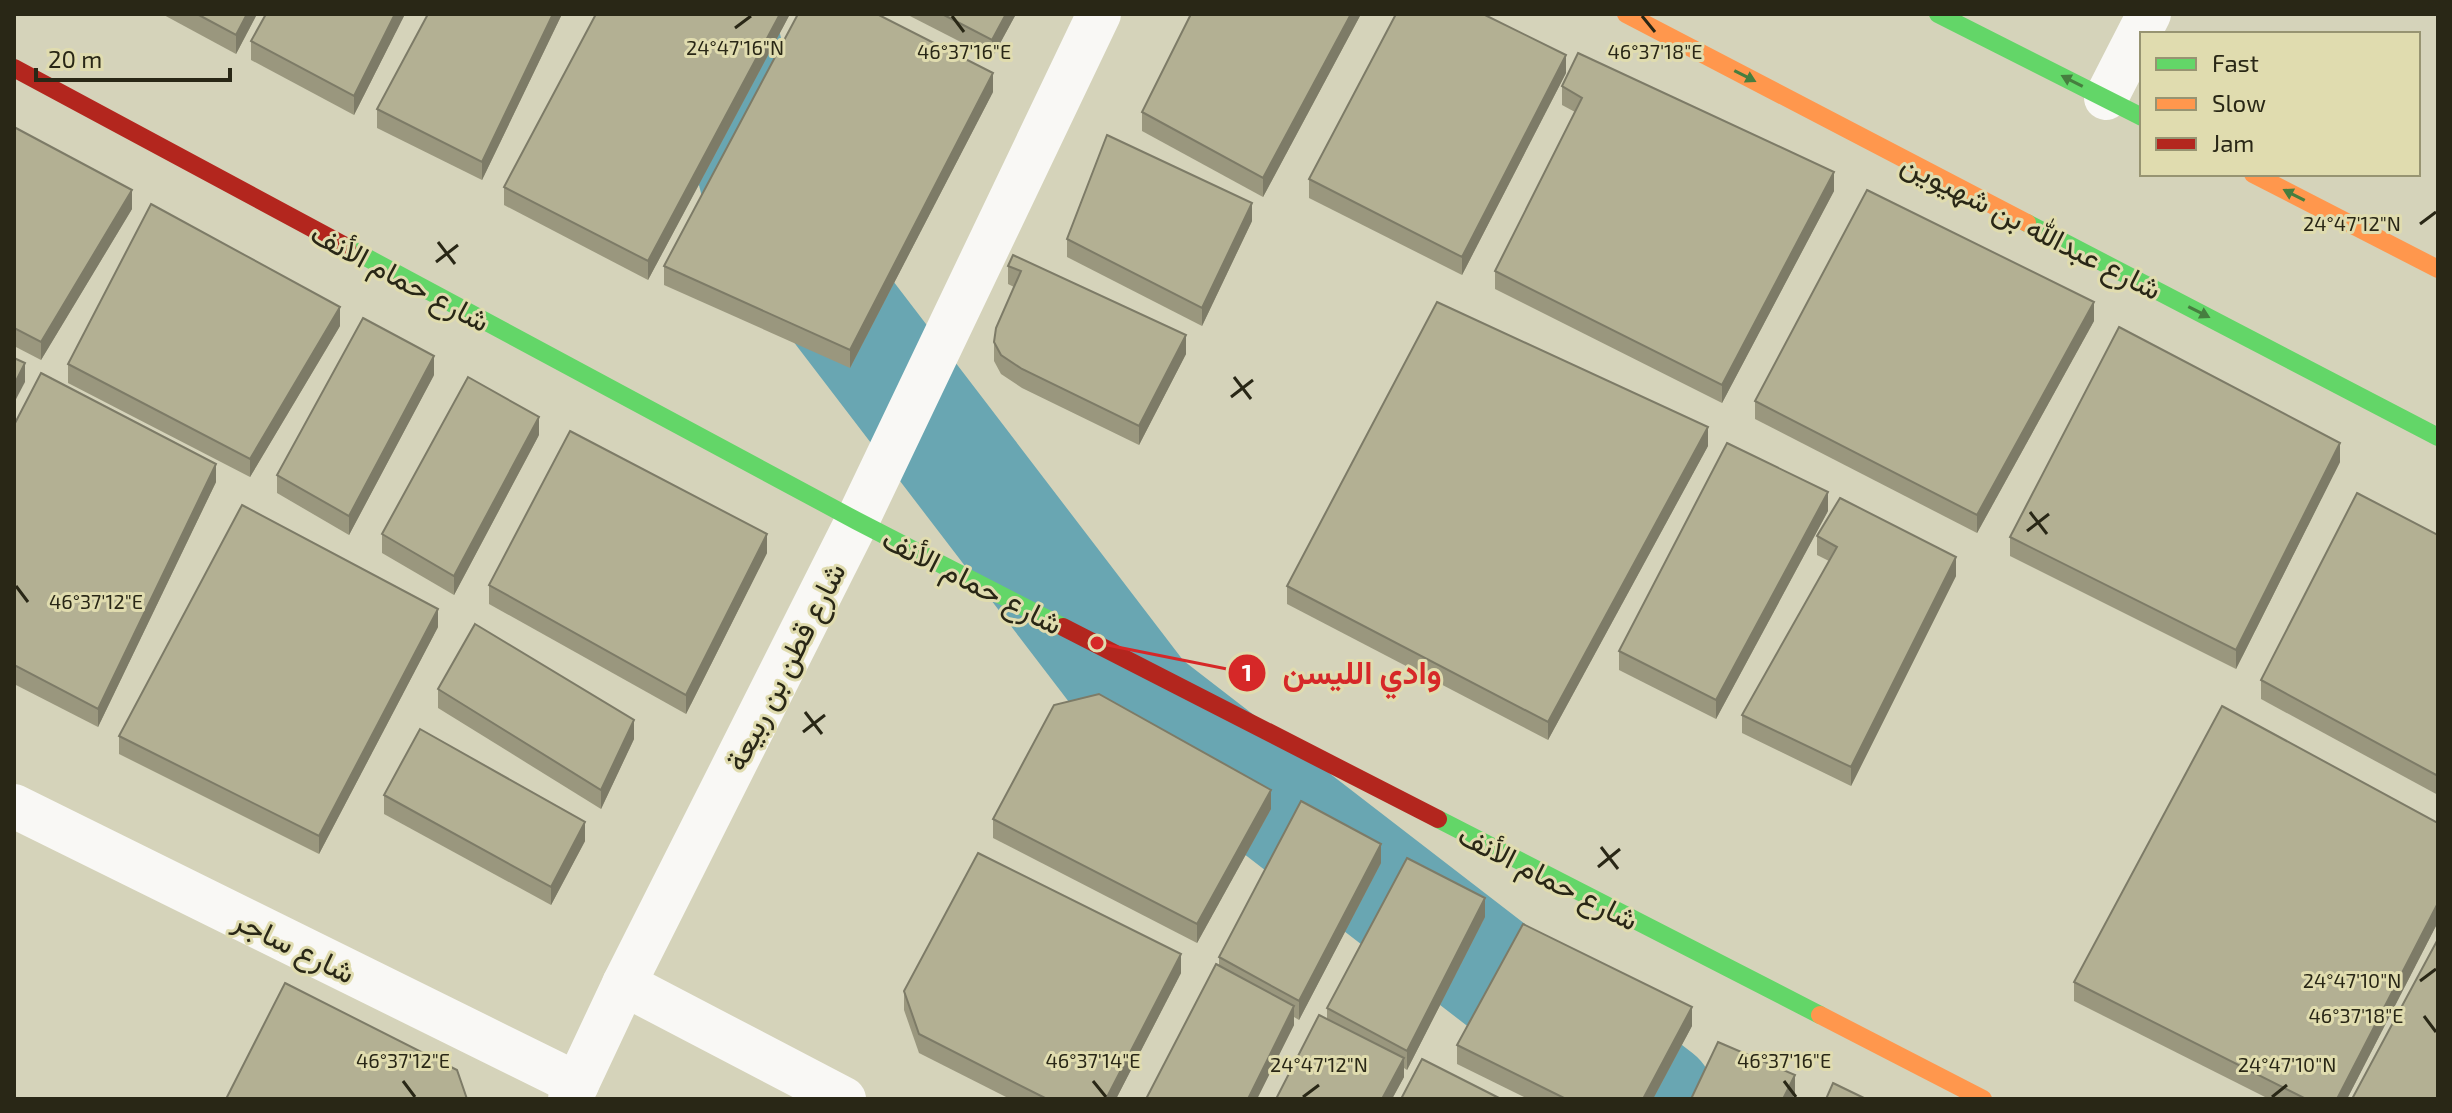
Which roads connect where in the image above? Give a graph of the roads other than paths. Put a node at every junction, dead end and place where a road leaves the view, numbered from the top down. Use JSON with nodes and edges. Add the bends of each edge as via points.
{"nodes":[{"id":1,"x":1099,"y":14,"type":"edge"},
{"id":2,"x":1626,"y":14,"type":"edge"},
{"id":3,"x":1938,"y":14,"type":"edge"},
{"id":4,"x":2140,"y":47,"type":"edge"},
{"id":5,"x":14,"y":68,"type":"edge"},
{"id":6,"x":2124,"y":107,"type":"edge"},
{"id":7,"x":2257,"y":176,"type":"edge"},
{"id":8,"x":2438,"y":269,"type":"edge"},
{"id":9,"x":2438,"y":437,"type":"edge"},
{"id":10,"x":857,"y":521,"type":"junction"},
{"id":11,"x":14,"y":806,"type":"edge"},
{"id":12,"x":624,"y":984,"type":"junction"},
{"id":13,"x":573,"y":1092,"type":"edge"},
{"id":14,"x":844,"y":1099,"type":"edge"},
{"id":15,"x":1983,"y":1099,"type":"edge"}],
"edges":[{"from":1,"to":10,"type":"street","name":"شارع قطن بن ربيعة"},
{"from":2,"to":9,"type":"street","name":"شارع عبدالله بن شهيوين","one_way":true},
{"from":6,"to":3,"type":"street","one_way":true},
{"from":4,"to":6,"type":"street"},
{"from":5,"to":10,"type":"street","name":"شارع حمام الأنف"},
{"from":8,"to":7,"type":"street","one_way":true},
{"from":10,"to":12,"type":"street","name":"شارع قطن بن ربيعة"},
{"from":10,"to":15,"type":"street","name":"شارع حمام الأنف"},
{"from":11,"to":13,"type":"street","name":"شارع ساجر"},
{"from":12,"to":13,"type":"street","name":"شارع قطن بن ربيعة"},
{"from":12,"to":14,"type":"street"}]}
